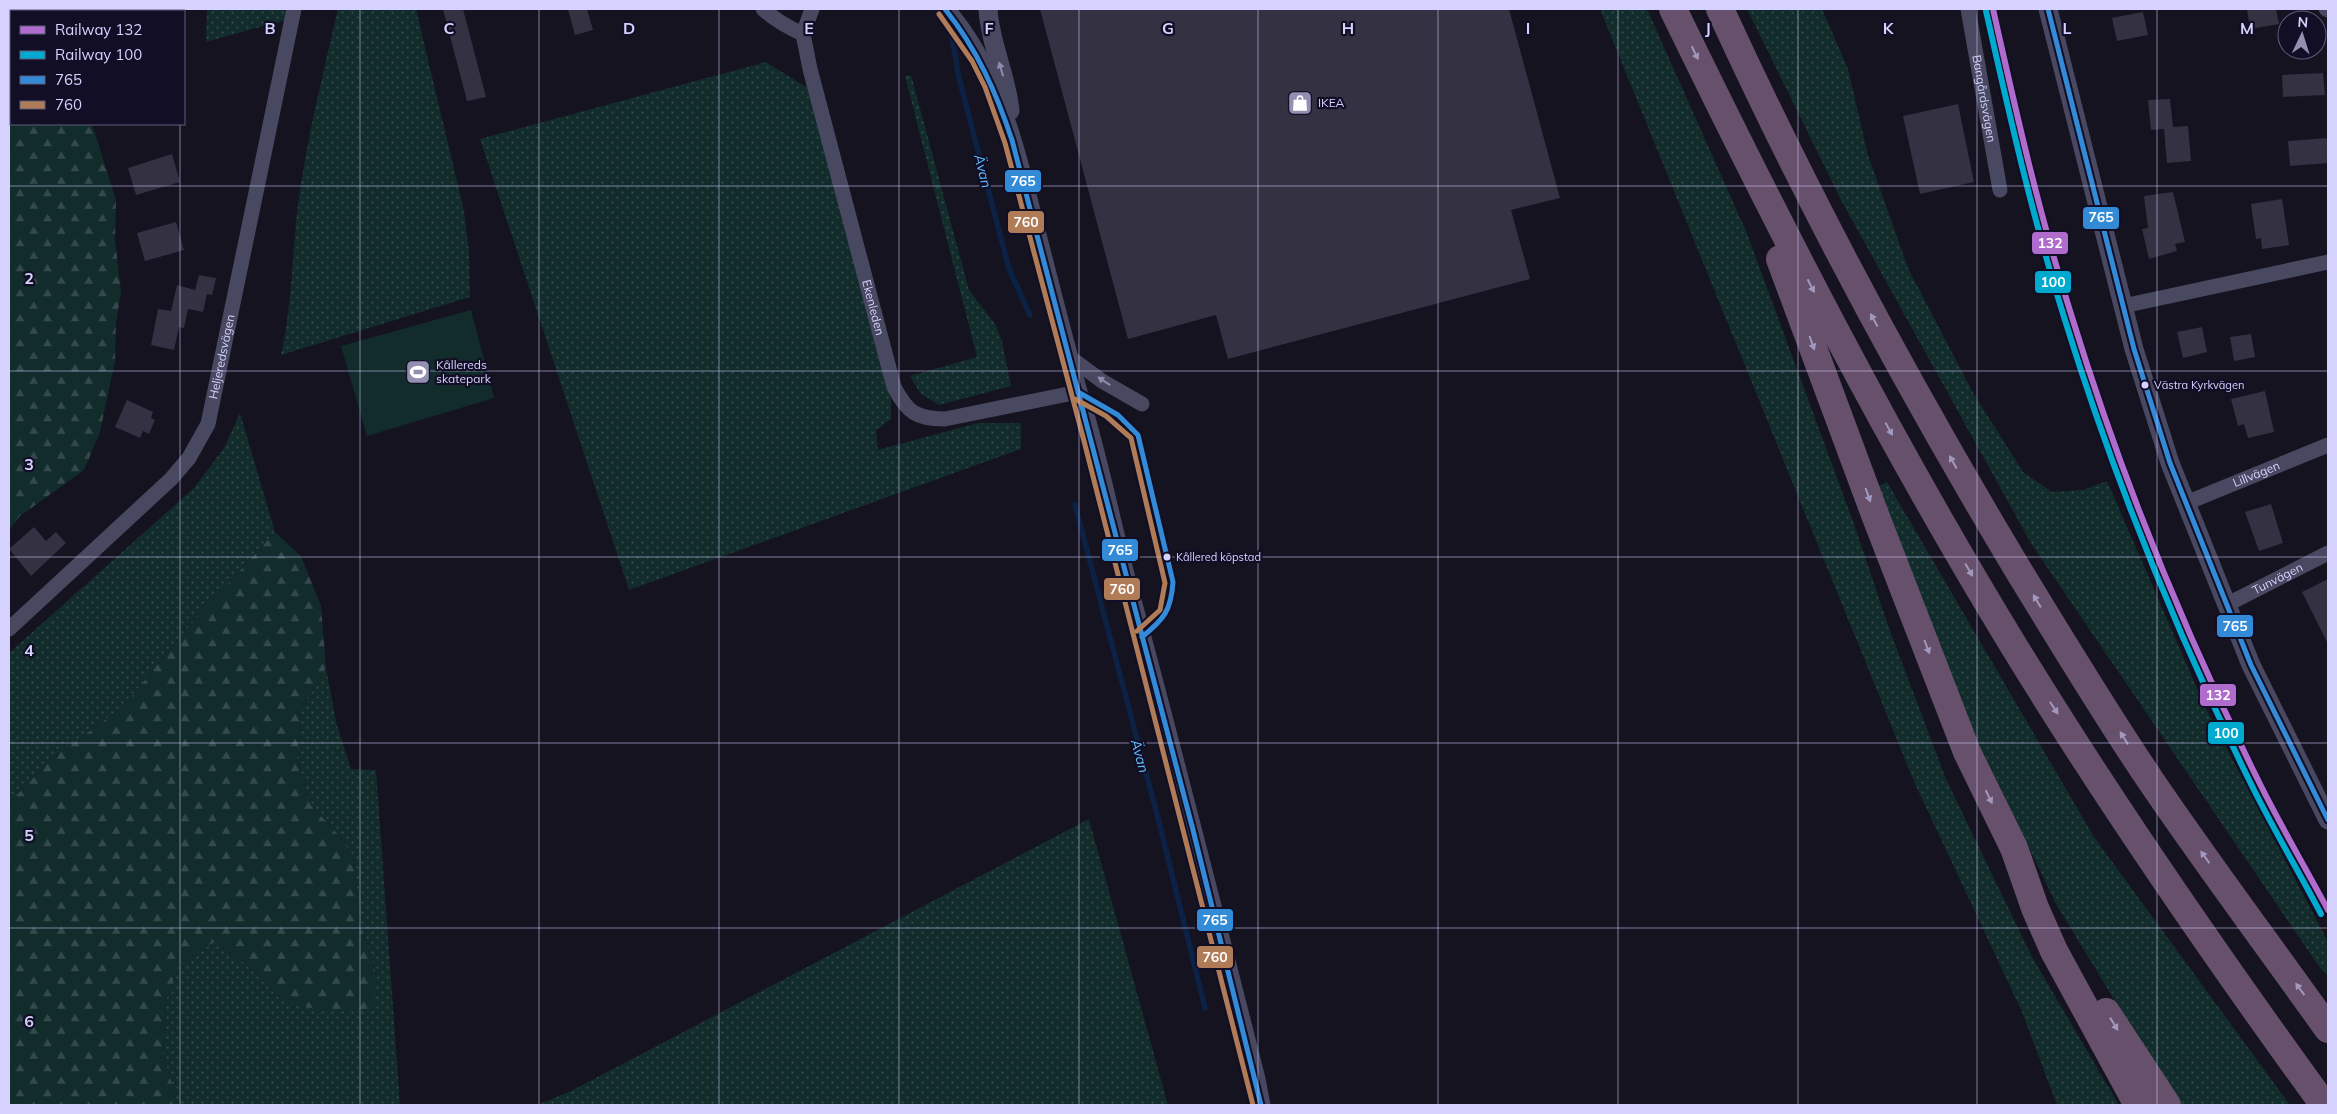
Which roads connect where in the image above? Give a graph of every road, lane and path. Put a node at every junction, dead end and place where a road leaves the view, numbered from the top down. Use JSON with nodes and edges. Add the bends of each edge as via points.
{"nodes":[{"id":1,"x":294,"y":9,"type":"edge"},
{"id":2,"x":763,"y":9,"type":"edge"},
{"id":3,"x":812,"y":9,"type":"edge"},
{"id":4,"x":945,"y":9,"type":"edge"},
{"id":5,"x":988,"y":9,"type":"edge"},
{"id":6,"x":1674,"y":9,"type":"edge"},
{"id":7,"x":1720,"y":9,"type":"edge"},
{"id":8,"x":1968,"y":9,"type":"edge"},
{"id":9,"x":2048,"y":9,"type":"edge"},
{"id":10,"x":803,"y":34,"type":"junction"},
{"id":11,"x":1734,"y":133,"type":"junction"},
{"id":12,"x":1012,"y":134,"type":"junction"},
{"id":13,"x":2000,"y":190,"type":"dead end"},
{"id":14,"x":2328,"y":262,"type":"edge"},
{"id":15,"x":2123,"y":306,"type":"junction"},
{"id":16,"x":1068,"y":356,"type":"junction"},
{"id":17,"x":1078,"y":392,"type":"junction"},
{"id":18,"x":1142,"y":404,"type":"dead end"},
{"id":19,"x":2328,"y":445,"type":"edge"},
{"id":20,"x":2186,"y":503,"type":"junction"},
{"id":21,"x":2328,"y":553,"type":"edge"},
{"id":22,"x":2226,"y":605,"type":"junction"},
{"id":23,"x":9,"y":629,"type":"edge"},
{"id":24,"x":2328,"y":820,"type":"edge"},
{"id":25,"x":2018,"y":862,"type":"junction"},
{"id":26,"x":2328,"y":1029,"type":"edge"},
{"id":27,"x":1262,"y":1104,"type":"edge"},
{"id":28,"x":2138,"y":1105,"type":"edge"},
{"id":29,"x":2167,"y":1105,"type":"edge"},
{"id":30,"x":2324,"y":1105,"type":"edge"}],
"edges":[{"from":1,"to":23,"type":"street","name":"Heljeredsvägen","via":[[208,424],[189,458],[171,479]]},
{"from":2,"to":10,"type":"street","via":[[788,28]]},
{"from":3,"to":10,"type":"street"},
{"from":4,"to":12,"type":"street","via":[[963,29],[977,53]]},
{"from":12,"to":5,"type":"street","one_way":true,"via":[[1008,96],[990,34]]},
{"from":6,"to":11,"type":"highway","one_way":true},
{"from":26,"to":7,"type":"highway","one_way":true,"via":[[2150,780],[1956,467],[1861,296],[1770,118]]},
{"from":8,"to":13,"type":"street","name":"Bangårdsvägen"},
{"from":9,"to":15,"type":"street"},
{"from":10,"to":17,"type":"street","name":"Ekenleden","via":[[886,360],[903,405],[925,417],[945,419]]},
{"from":11,"to":25,"type":"highway","one_way":true,"via":[[1967,752]]},
{"from":11,"to":30,"type":"highway","one_way":true,"via":[[1828,319],[2012,643],[2212,950]]},
{"from":12,"to":16,"type":"street"},
{"from":14,"to":15,"type":"street"},
{"from":15,"to":20,"type":"street","via":[[2159,430]]},
{"from":16,"to":17,"type":"street"},
{"from":18,"to":16,"type":"street","one_way":true},
{"from":17,"to":27,"type":"street"},
{"from":19,"to":20,"type":"street","name":"Lillvägen"},
{"from":20,"to":22,"type":"street"},
{"from":21,"to":22,"type":"street","name":"Tunvägen"},
{"from":22,"to":24,"type":"street","via":[[2251,665]]},
{"from":25,"to":28,"type":"highway","via":[[2054,951]]},
{"from":25,"to":29,"type":"highway","one_way":true,"via":[[2090,986]]}]}
